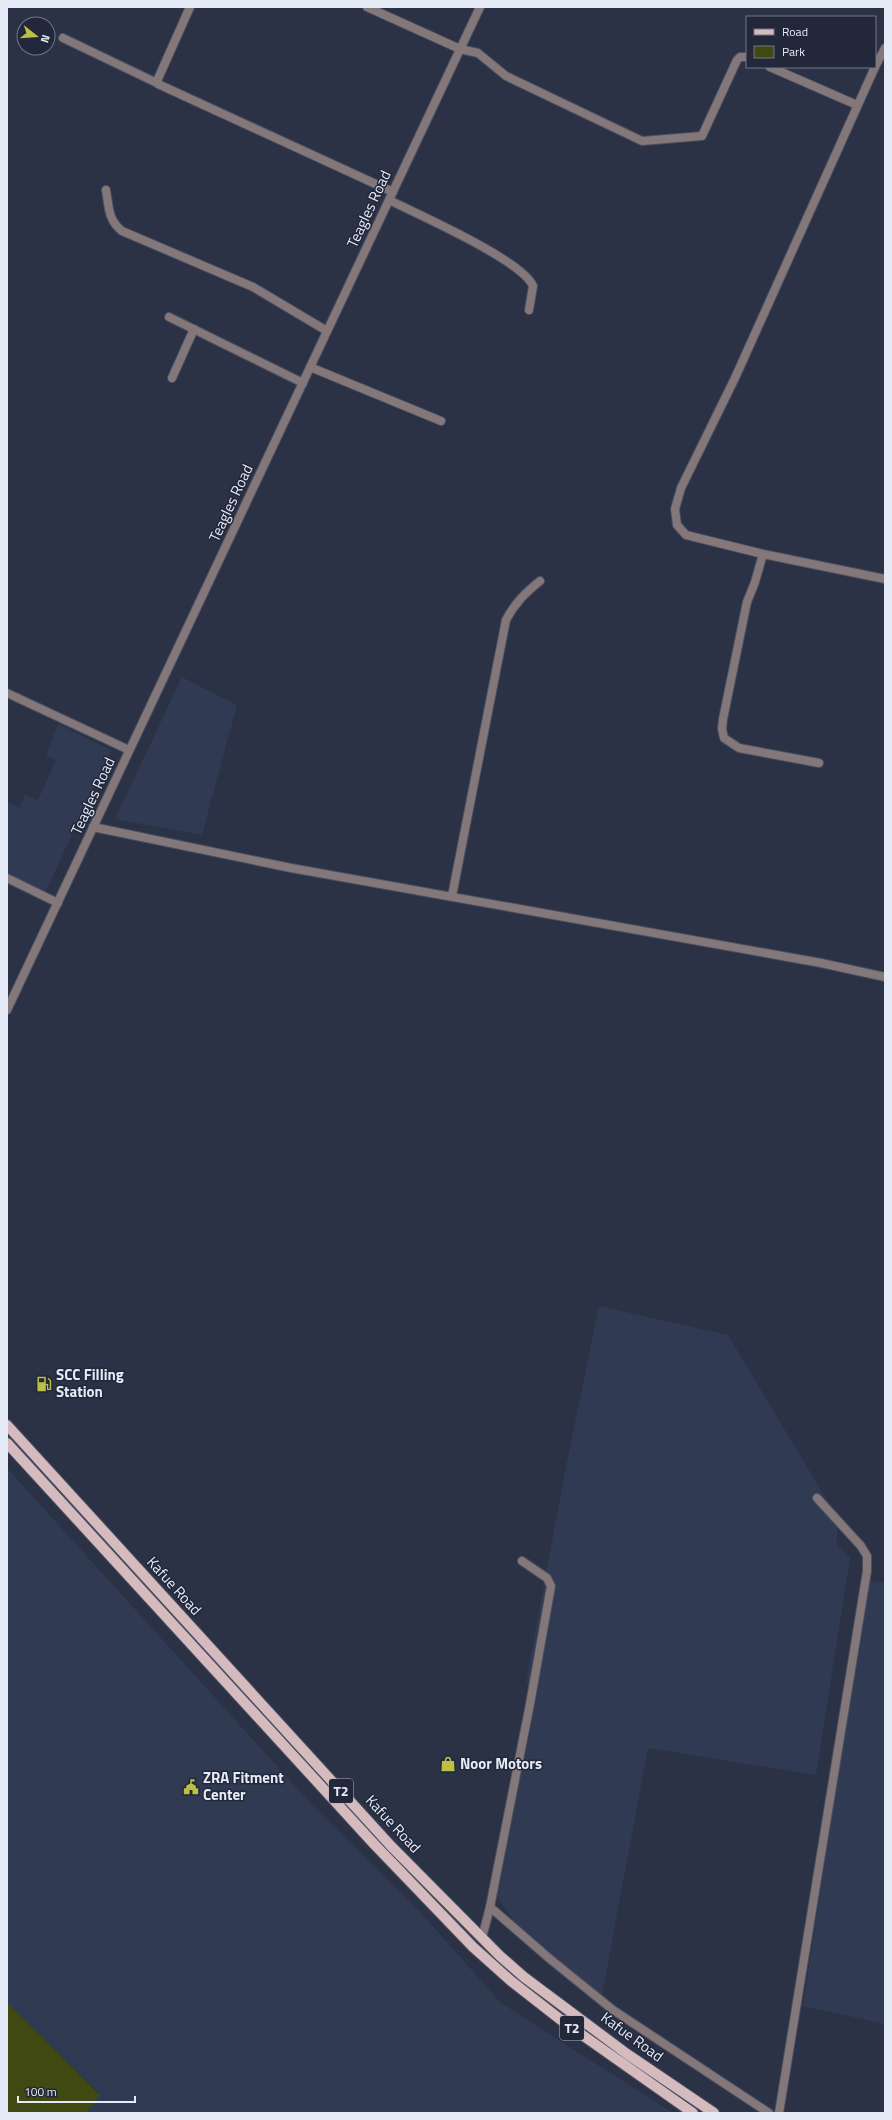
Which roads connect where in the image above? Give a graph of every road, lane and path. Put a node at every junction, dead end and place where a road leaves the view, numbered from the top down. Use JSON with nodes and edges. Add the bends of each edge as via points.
{"nodes":[{"id":1,"x":190,"y":7,"type":"edge"},
{"id":2,"x":367,"y":7,"type":"edge"},
{"id":3,"x":480,"y":7,"type":"edge"},
{"id":4,"x":63,"y":38,"type":"dead end"},
{"id":5,"x":885,"y":48,"type":"edge"},
{"id":6,"x":460,"y":49,"type":"junction"},
{"id":7,"x":746,"y":58,"type":"edge"},
{"id":8,"x":876,"y":65,"type":"edge"},
{"id":9,"x":772,"y":68,"type":"edge"},
{"id":10,"x":874,"y":68,"type":"edge"},
{"id":11,"x":156,"y":83,"type":"junction"},
{"id":12,"x":856,"y":105,"type":"junction"},
{"id":13,"x":106,"y":190,"type":"dead end"},
{"id":14,"x":391,"y":196,"type":"junction"},
{"id":15,"x":529,"y":310,"type":"dead end"},
{"id":16,"x":169,"y":317,"type":"dead end"},
{"id":17,"x":194,"y":329,"type":"junction"},
{"id":18,"x":327,"y":331,"type":"junction"},
{"id":19,"x":310,"y":367,"type":"junction"},
{"id":20,"x":172,"y":378,"type":"dead end"},
{"id":21,"x":303,"y":383,"type":"junction"},
{"id":22,"x":441,"y":421,"type":"dead end"},
{"id":23,"x":763,"y":554,"type":"junction"},
{"id":24,"x":885,"y":579,"type":"edge"},
{"id":25,"x":540,"y":581,"type":"dead end"},
{"id":26,"x":7,"y":692,"type":"edge"},
{"id":27,"x":129,"y":750,"type":"junction"},
{"id":28,"x":819,"y":763,"type":"dead end"},
{"id":29,"x":93,"y":827,"type":"junction"},
{"id":30,"x":7,"y":878,"type":"edge"},
{"id":31,"x":452,"y":896,"type":"junction"},
{"id":32,"x":58,"y":903,"type":"junction"},
{"id":33,"x":885,"y":976,"type":"edge"},
{"id":34,"x":7,"y":1010,"type":"edge"},
{"id":35,"x":7,"y":1425,"type":"edge"},
{"id":36,"x":7,"y":1443,"type":"edge"},
{"id":37,"x":817,"y":1498,"type":"dead end"},
{"id":38,"x":522,"y":1561,"type":"dead end"},
{"id":39,"x":490,"y":1907,"type":"junction"},
{"id":40,"x":482,"y":1938,"type":"junction"},
{"id":41,"x":693,"y":2113,"type":"edge"},
{"id":42,"x":714,"y":2113,"type":"edge"},
{"id":43,"x":769,"y":2113,"type":"edge"},
{"id":44,"x":779,"y":2113,"type":"edge"}],
"edges":[{"from":1,"to":11,"type":"street"},
{"from":2,"to":6,"type":"street"},
{"from":3,"to":6,"type":"street","name":"Teagles Road"},
{"from":4,"to":11,"type":"street"},
{"from":5,"to":8,"type":"street"},
{"from":6,"to":7,"type":"street","via":[[478,53],[506,76],[645,141],[702,136],[737,60],[740,57]]},
{"from":6,"to":14,"type":"street","name":"Teagles Road"},
{"from":9,"to":12,"type":"street"},
{"from":10,"to":12,"type":"street"},
{"from":11,"to":14,"type":"street"},
{"from":12,"to":23,"type":"street","via":[[735,378],[681,488],[675,509],[677,525],[686,535]]},
{"from":13,"to":18,"type":"street","via":[[110,218],[122,231],[253,287]]},
{"from":14,"to":15,"type":"street","via":[[496,255],[524,275],[532,286]]},
{"from":14,"to":18,"type":"street","name":"Teagles Road"},
{"from":16,"to":17,"type":"street"},
{"from":17,"to":20,"type":"street"},
{"from":17,"to":21,"type":"street"},
{"from":18,"to":19,"type":"street","name":"Teagles Road"},
{"from":19,"to":21,"type":"street","name":"Teagles Road"},
{"from":19,"to":22,"type":"street"},
{"from":21,"to":27,"type":"street","name":"Teagles Road"},
{"from":23,"to":24,"type":"street"},
{"from":23,"to":28,"type":"street","via":[[746,602],[723,719],[724,738],[739,748]]},
{"from":25,"to":31,"type":"street","via":[[522,595],[506,620]]},
{"from":26,"to":27,"type":"street"},
{"from":27,"to":29,"type":"street","name":"Teagles Road"},
{"from":29,"to":31,"type":"street","via":[[291,868]]},
{"from":29,"to":32,"type":"street","name":"Teagles Road"},
{"from":30,"to":32,"type":"street"},
{"from":31,"to":33,"type":"street"},
{"from":32,"to":34,"type":"street","name":"Teagles Road"},
{"from":35,"to":40,"type":"main road","name":"Kafue Road","number":"T2","via":[[391,1846]]},
{"from":36,"to":41,"type":"main road","name":"Kafue Road","number":"T2","via":[[374,1844],[473,1947],[561,2020]]},
{"from":37,"to":44,"type":"street","via":[[861,1546],[867,1556],[867,1570]]},
{"from":38,"to":39,"type":"street","via":[[547,1578],[551,1586]]},
{"from":39,"to":40,"type":"street"},
{"from":39,"to":43,"type":"street","via":[[613,2010]]},
{"from":40,"to":42,"type":"main road","name":"Kafue Road","number":"T2","via":[[524,1977],[628,2054]]}]}
